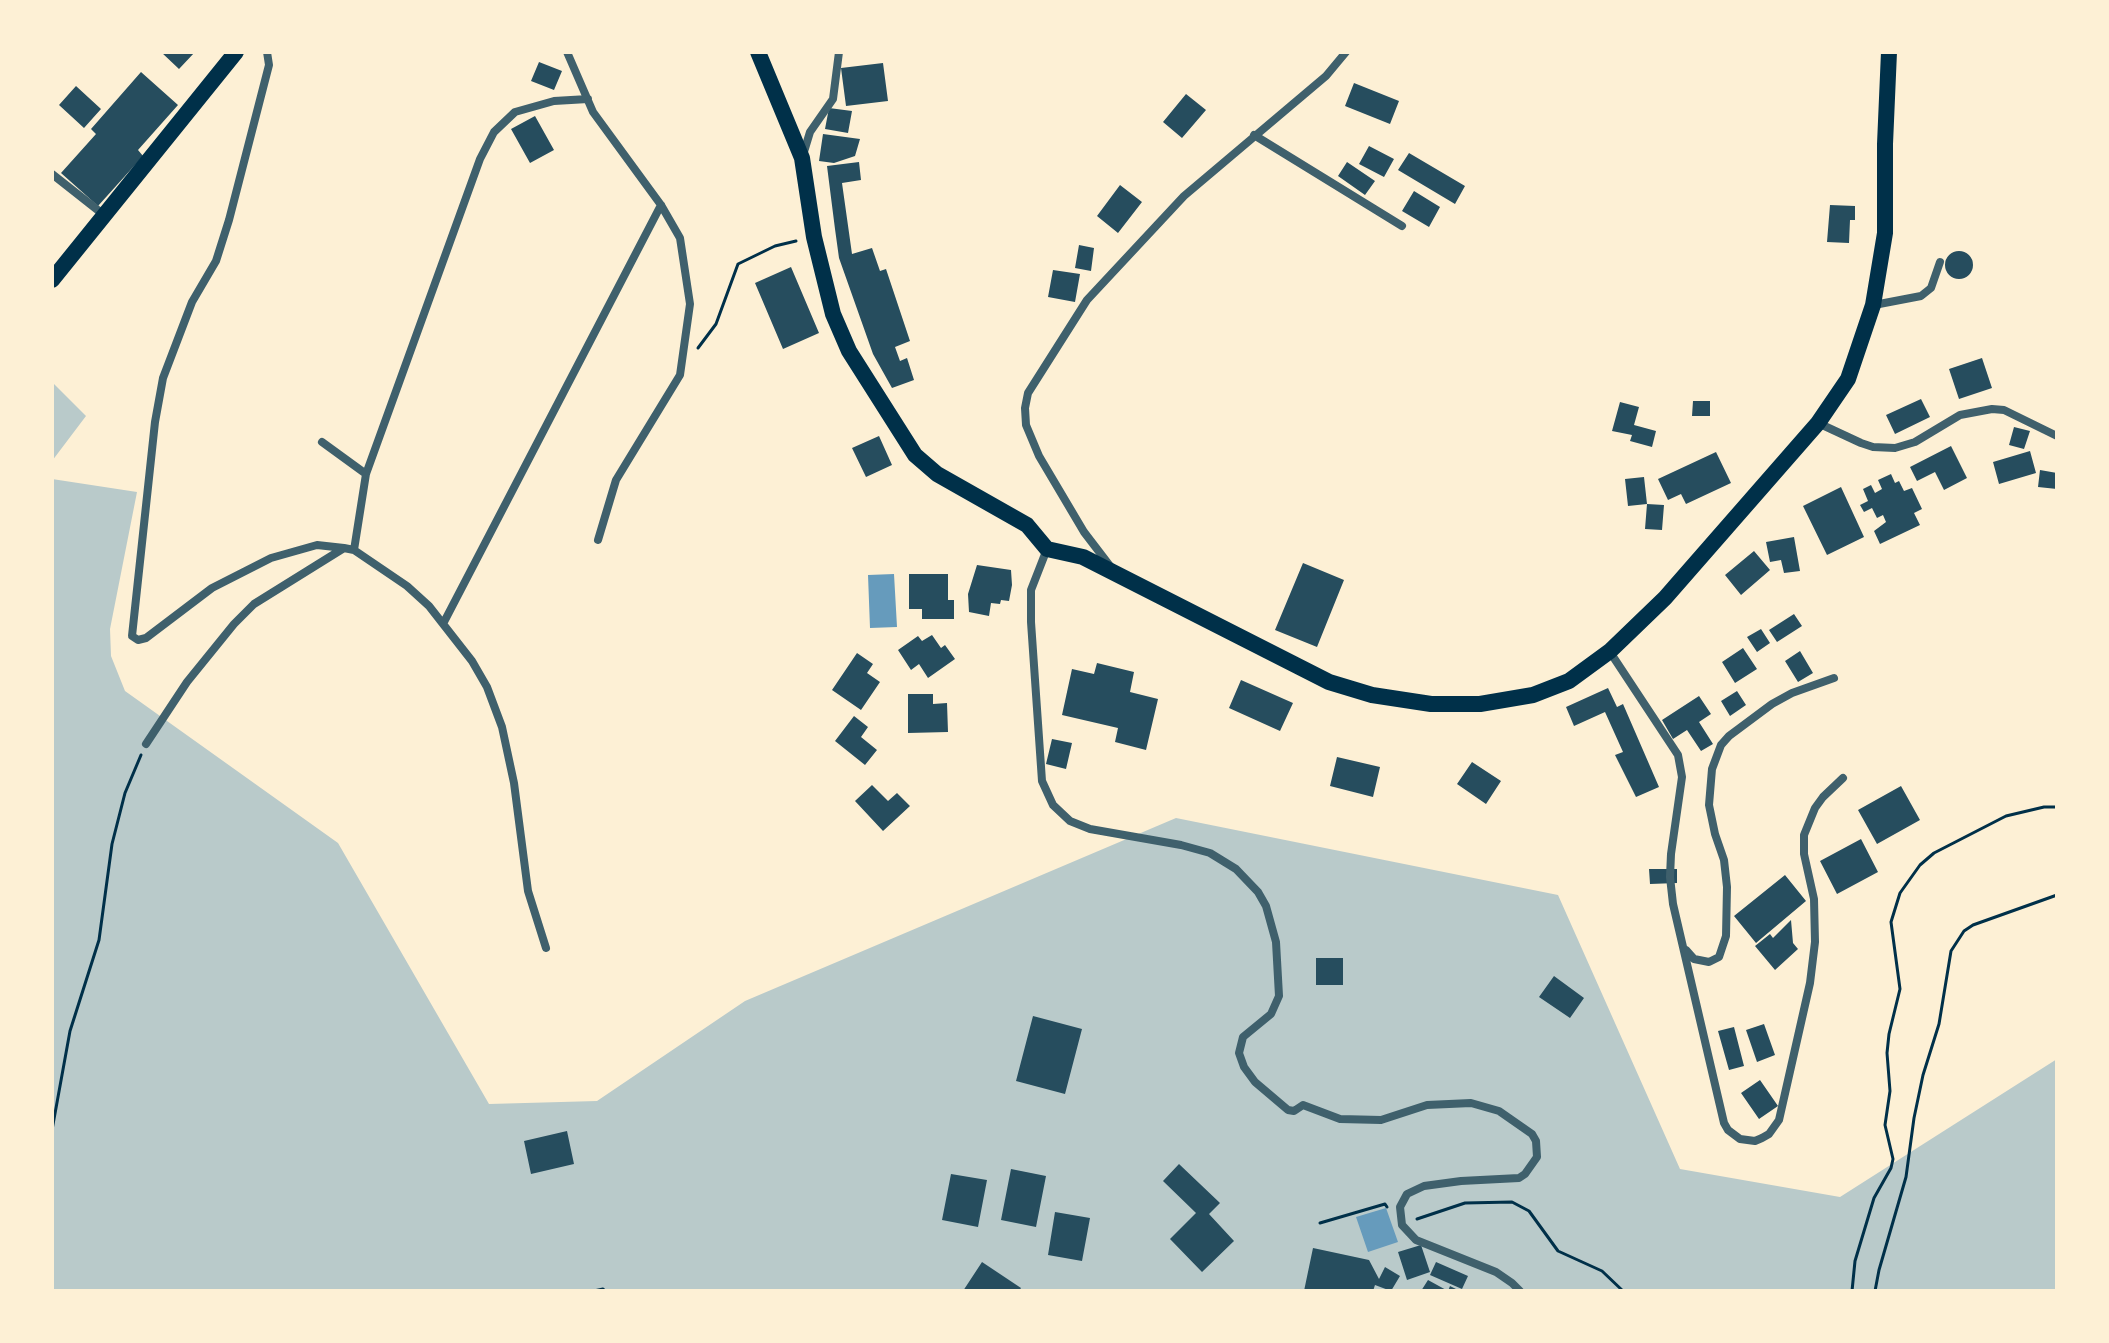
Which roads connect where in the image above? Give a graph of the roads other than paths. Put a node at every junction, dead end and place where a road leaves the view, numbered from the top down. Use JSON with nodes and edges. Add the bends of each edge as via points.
{"nodes":[{"id":1,"x":236,"y":52,"type":"edge"},
{"id":2,"x":267,"y":52,"type":"edge"},
{"id":3,"x":567,"y":52,"type":"edge"},
{"id":4,"x":758,"y":52,"type":"edge"},
{"id":5,"x":839,"y":52,"type":"edge"},
{"id":6,"x":1346,"y":52,"type":"edge"},
{"id":7,"x":1889,"y":52,"type":"edge"},
{"id":8,"x":588,"y":99,"type":"junction"},
{"id":9,"x":1254,"y":135,"type":"junction"},
{"id":10,"x":802,"y":158,"type":"junction"},
{"id":11,"x":52,"y":174,"type":"edge"},
{"id":12,"x":661,"y":205,"type":"junction"},
{"id":13,"x":104,"y":215,"type":"junction"},
{"id":14,"x":1402,"y":226,"type":"dead end"},
{"id":15,"x":1940,"y":262,"type":"dead end"},
{"id":16,"x":52,"y":280,"type":"edge"},
{"id":17,"x":1873,"y":305,"type":"junction"},
{"id":18,"x":1818,"y":423,"type":"junction"},
{"id":19,"x":2057,"y":436,"type":"edge"},
{"id":20,"x":322,"y":442,"type":"dead end"},
{"id":21,"x":366,"y":474,"type":"junction"},
{"id":22,"x":598,"y":540,"type":"dead end"},
{"id":23,"x":349,"y":549,"type":"junction"},
{"id":24,"x":1047,"y":549,"type":"junction"},
{"id":25,"x":1116,"y":574,"type":"junction"},
{"id":26,"x":444,"y":622,"type":"junction"},
{"id":27,"x":1610,"y":651,"type":"junction"},
{"id":28,"x":1834,"y":678,"type":"dead end"},
{"id":29,"x":146,"y":744,"type":"road end"},
{"id":30,"x":1843,"y":778,"type":"dead end"},
{"id":31,"x":1683,"y":941,"type":"junction"},
{"id":32,"x":546,"y":948,"type":"dead end"},
{"id":33,"x":1520,"y":1291,"type":"edge"}],
"edges":[{"from":1,"to":13,"type":"main road"},
{"from":2,"to":23,"type":"street","via":[[269,65],[216,261],[192,302],[163,378],[132,636],[146,638],[212,588],[271,558],[317,545]]},
{"from":3,"to":8,"type":"street"},
{"from":4,"to":10,"type":"main road"},
{"from":5,"to":10,"type":"street","via":[[833,99],[810,132]]},
{"from":6,"to":9,"type":"street","via":[[1326,76]]},
{"from":7,"to":17,"type":"main road","via":[[1885,233]]},
{"from":8,"to":12,"type":"street"},
{"from":8,"to":21,"type":"street","via":[[515,112],[494,132],[471,179]]},
{"from":9,"to":14,"type":"street"},
{"from":9,"to":25,"type":"street","via":[[1184,196],[1087,300],[1028,393],[1026,425],[1039,456]]},
{"from":10,"to":24,"type":"main road","via":[[814,237],[833,314],[849,351],[915,455],[937,474],[1027,525]]},
{"from":11,"to":13,"type":"street"},
{"from":12,"to":22,"type":"street","via":[[680,238],[690,304],[680,375],[616,480]]},
{"from":12,"to":26,"type":"street"},
{"from":13,"to":16,"type":"main road"},
{"from":15,"to":17,"type":"street","via":[[1931,288],[1921,296]]},
{"from":17,"to":18,"type":"main road","via":[[1848,379]]},
{"from":18,"to":19,"type":"street","via":[[1873,447],[1895,448],[1960,415],[1992,409]]},
{"from":18,"to":27,"type":"main road","via":[[1665,598]]},
{"from":20,"to":21,"type":"street"},
{"from":21,"to":23,"type":"street"},
{"from":23,"to":26,"type":"street","via":[[407,586]]},
{"from":23,"to":29,"type":"street","via":[[254,604],[187,682]]},
{"from":24,"to":25,"type":"main road","via":[[1083,557]]},
{"from":24,"to":33,"type":"street","via":[[1031,606],[1046,793],[1080,826],[1210,853],[1258,892],[1274,933],[1277,1005],[1248,1031],[1240,1060],[1255,1082],[1291,1111],[1303,1105],[1326,1116],[1381,1120],[1442,1103],[1471,1103],[1526,1128],[1536,1141],[1537,1157],[1519,1178],[1418,1188],[1403,1198],[1400,1207],[1401,1223],[1416,1240],[1496,1272]]},
{"from":25,"to":27,"type":"main road","via":[[1329,682],[1372,695],[1431,704],[1480,704],[1533,695],[1569,681]]},
{"from":26,"to":32,"type":"street","via":[[487,687],[502,727],[528,891]]},
{"from":27,"to":31,"type":"street","via":[[1678,755],[1681,788],[1670,877]]},
{"from":28,"to":31,"type":"street","via":[[1772,704],[1721,745],[1712,769],[1709,805],[1724,860],[1726,936],[1719,957],[1709,962],[1694,959]]},
{"from":30,"to":31,"type":"street","via":[[1815,808],[1804,835],[1815,913],[1810,983],[1779,1120],[1755,1141],[1740,1139],[1724,1123]]}]}
